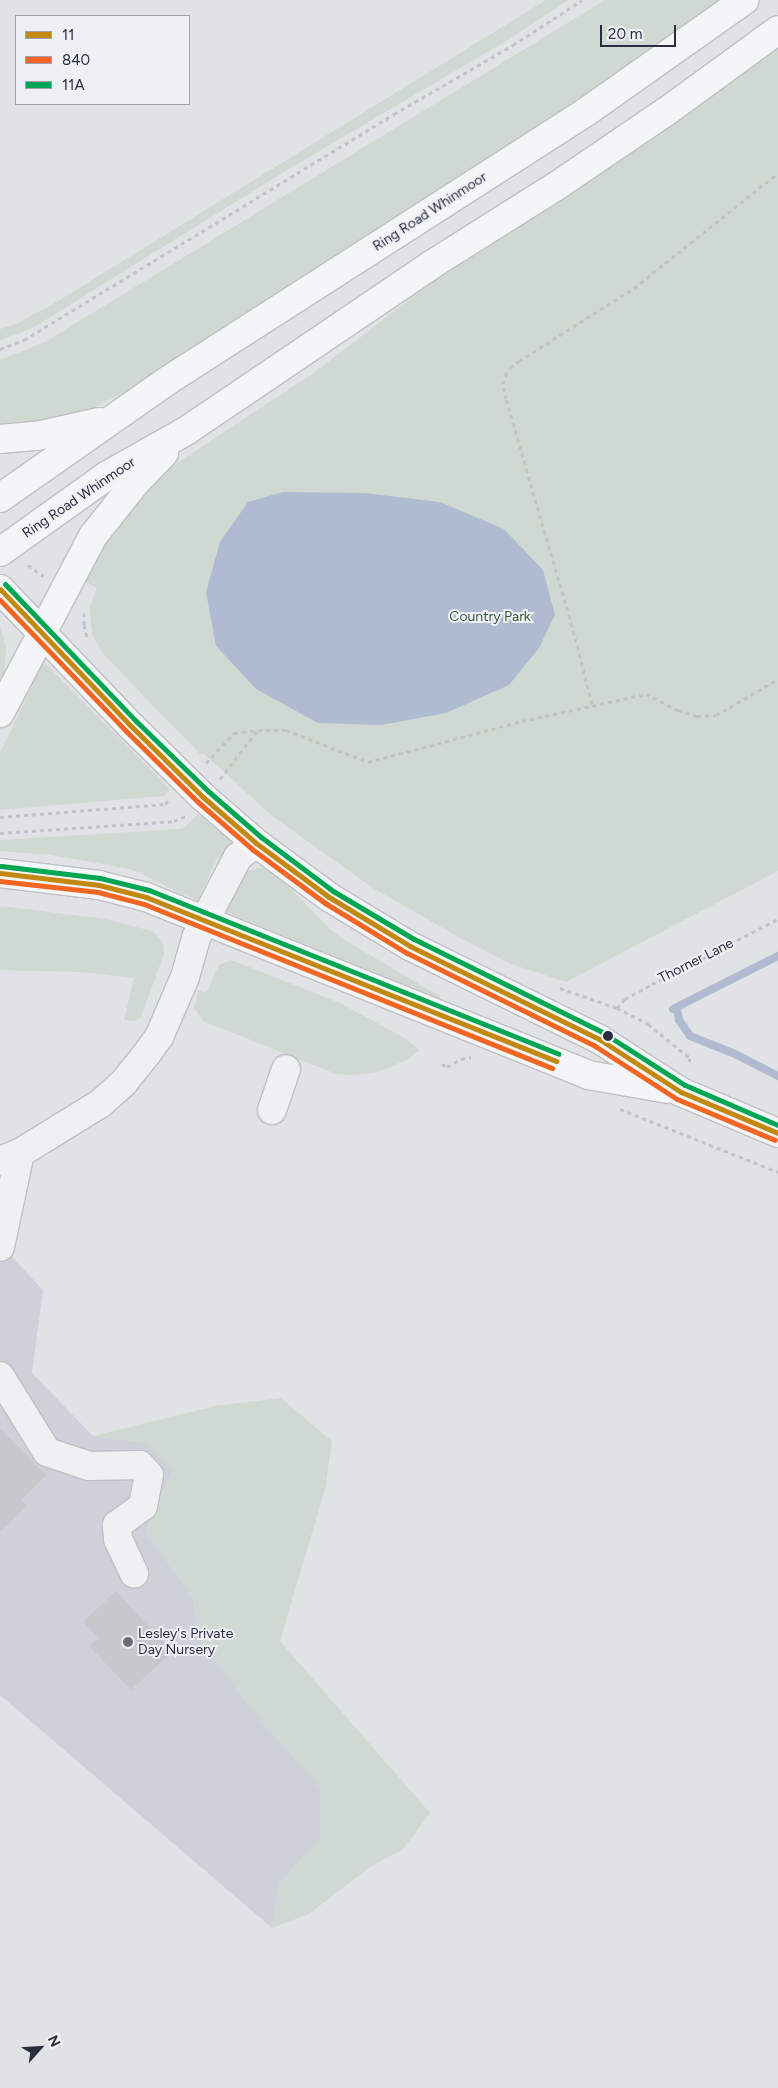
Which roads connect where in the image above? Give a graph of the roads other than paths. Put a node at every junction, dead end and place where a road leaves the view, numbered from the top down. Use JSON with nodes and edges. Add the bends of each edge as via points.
{"nodes":[{"id":1,"x":745,"y":0,"type":"edge"},
{"id":2,"x":778,"y":30,"type":"edge"},
{"id":3,"x":112,"y":419,"type":"junction"},
{"id":4,"x":186,"y":431,"type":"junction"},
{"id":5,"x":0,"y":439,"type":"edge"},
{"id":6,"x":0,"y":498,"type":"edge"},
{"id":7,"x":5,"y":548,"type":"edge"},
{"id":8,"x":0,"y":589,"type":"edge"},
{"id":9,"x":41,"y":634,"type":"junction"},
{"id":10,"x":0,"y":712,"type":"edge"},
{"id":11,"x":256,"y":843,"type":"junction"},
{"id":12,"x":0,"y":873,"type":"edge"},
{"id":13,"x":205,"y":920,"type":"junction"},
{"id":14,"x":286,"y":1068,"type":"dead end"},
{"id":15,"x":681,"y":1092,"type":"junction"},
{"id":16,"x":272,"y":1110,"type":"dead end"},
{"id":17,"x":778,"y":1133,"type":"edge"},
{"id":18,"x":10,"y":1157,"type":"edge"},
{"id":19,"x":0,"y":1247,"type":"edge"},
{"id":20,"x":0,"y":1376,"type":"edge"},
{"id":21,"x":134,"y":1574,"type":"dead end"}],
"edges":[{"from":1,"to":3,"type":"highway","name":"Ring Road Whinmoor","via":[[586,112],[167,380]]},
{"from":2,"to":4,"type":"highway","name":"Ring Road Whinmoor","via":[[563,182],[430,265]]},
{"from":3,"to":5,"type":"highway","name":"Ring Road Whinmoor","via":[[37,436]]},
{"from":3,"to":6,"type":"highway","name":"Ring Road Whinmoor"},
{"from":4,"to":7,"type":"highway","name":"Ring Road Whinmoor","via":[[108,475]]},
{"from":4,"to":9,"type":"highway","name":"Ring Road Whinmoor","via":[[135,483],[93,536]]},
{"from":8,"to":9,"type":"highway"},
{"from":9,"to":10,"type":"highway","name":"Ring Road Whinmoor"},
{"from":9,"to":11,"type":"highway","via":[[209,779]]},
{"from":11,"to":13,"type":"lane","via":[[238,857]]},
{"from":11,"to":15,"type":"highway","via":[[329,897],[410,946],[599,1039]]},
{"from":12,"to":13,"type":"highway","via":[[99,885],[146,897]]},
{"from":13,"to":15,"type":"highway","via":[[588,1074]]},
{"from":13,"to":18,"type":"lane","via":[[159,1037],[124,1082],[102,1103]]},
{"from":14,"to":16,"type":"lane"},
{"from":15,"to":17,"type":"highway"},
{"from":18,"to":19,"type":"lane"},
{"from":20,"to":21,"type":"lane","via":[[47,1452],[89,1466],[140,1465],[149,1475],[143,1506],[117,1525],[118,1539]]}]}
